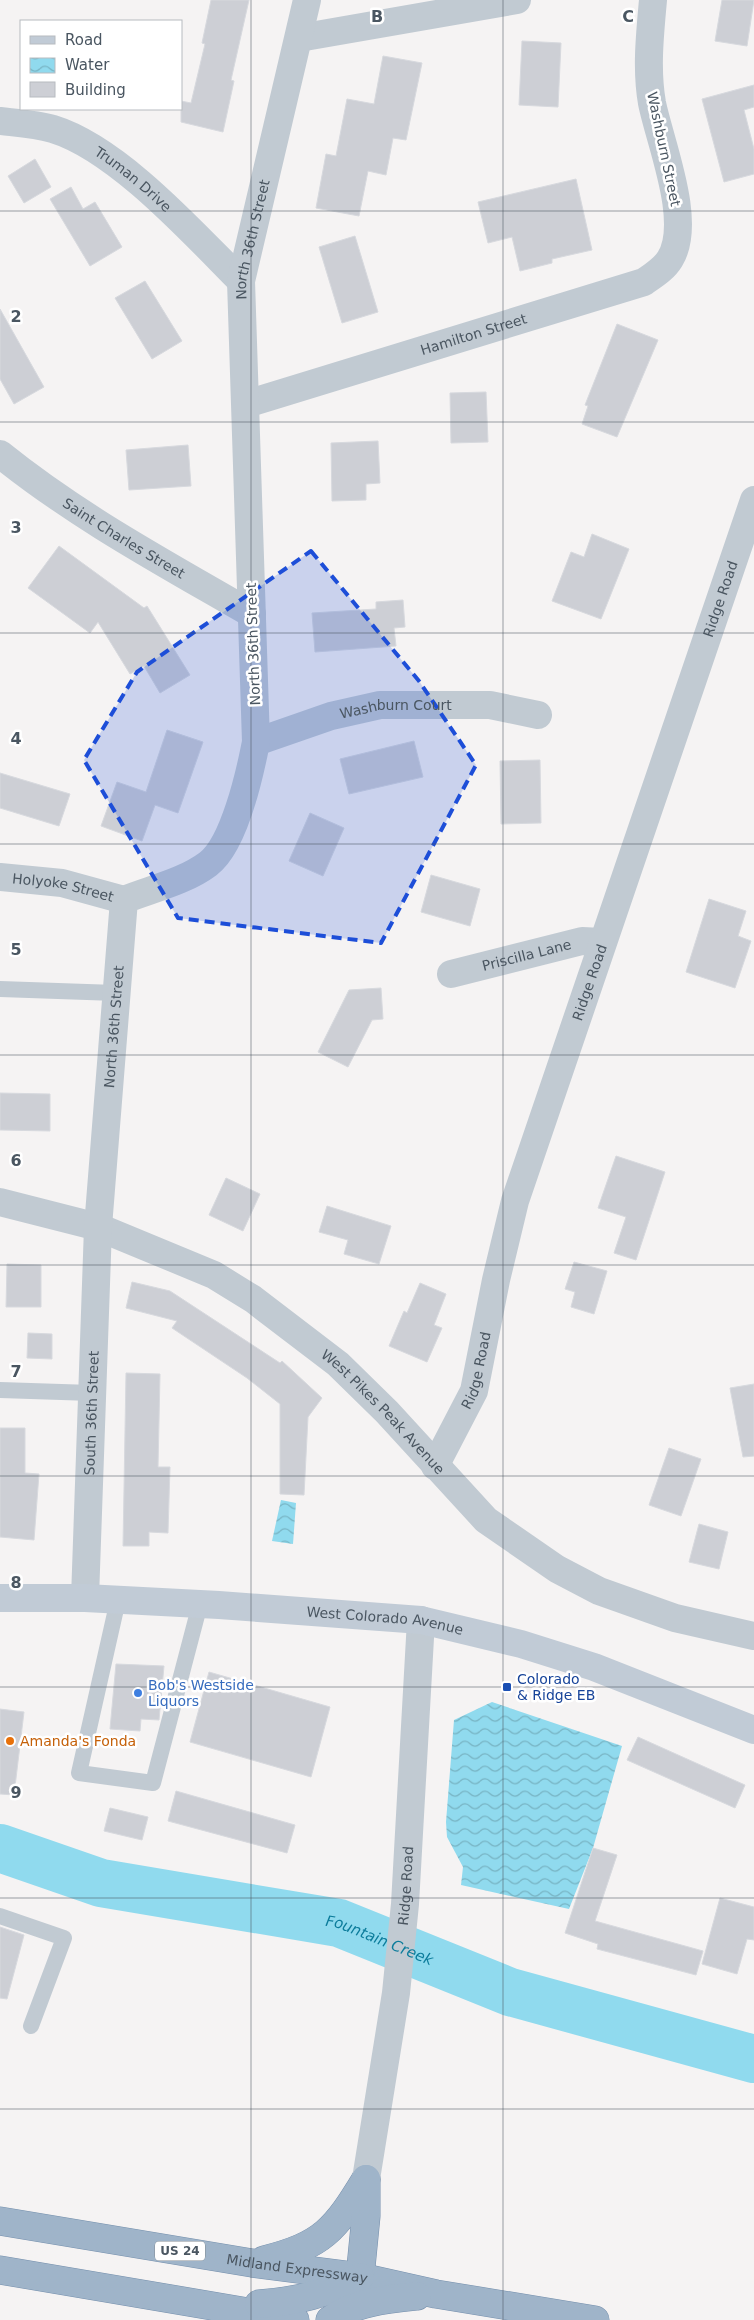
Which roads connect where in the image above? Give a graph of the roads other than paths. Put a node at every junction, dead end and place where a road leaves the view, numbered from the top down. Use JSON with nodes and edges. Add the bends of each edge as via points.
{"nodes":[{"id":1,"x":307,"y":0,"type":"edge"},
{"id":2,"x":517,"y":0,"type":"edge"},
{"id":3,"x":653,"y":0,"type":"edge"},
{"id":4,"x":299,"y":38,"type":"junction"},
{"id":5,"x":0,"y":122,"type":"edge"},
{"id":6,"x":678,"y":238,"type":"joint"},
{"id":7,"x":241,"y":281,"type":"junction"},
{"id":8,"x":246,"y":404,"type":"junction"},
{"id":9,"x":0,"y":454,"type":"edge"},
{"id":10,"x":754,"y":500,"type":"edge"},
{"id":11,"x":252,"y":614,"type":"junction"},
{"id":12,"x":538,"y":715,"type":"dead end"},
{"id":13,"x":256,"y":742,"type":"junction"},
{"id":14,"x":0,"y":877,"type":"edge"},
{"id":15,"x":124,"y":900,"type":"junction"},
{"id":16,"x":602,"y":942,"type":"junction"},
{"id":17,"x":451,"y":974,"type":"dead end"},
{"id":18,"x":0,"y":989,"type":"edge"},
{"id":19,"x":116,"y":993,"type":"junction"},
{"id":20,"x":0,"y":1202,"type":"edge"},
{"id":21,"x":98,"y":1227,"type":"junction"},
{"id":22,"x":0,"y":1390,"type":"edge"},
{"id":23,"x":92,"y":1393,"type":"junction"},
{"id":24,"x":435,"y":1466,"type":"junction"},
{"id":25,"x":0,"y":1598,"type":"edge"},
{"id":26,"x":85,"y":1598,"type":"junction"},
{"id":27,"x":118,"y":1600,"type":"junction"},
{"id":28,"x":200,"y":1604,"type":"junction"},
{"id":29,"x":421,"y":1620,"type":"junction"},
{"id":30,"x":754,"y":1636,"type":"edge"},
{"id":31,"x":754,"y":1730,"type":"edge"},
{"id":32,"x":0,"y":1916,"type":"edge"},
{"id":33,"x":32,"y":2026,"type":"dead end"},
{"id":34,"x":366,"y":2179,"type":"junction"},
{"id":35,"x":0,"y":2220,"type":"edge"},
{"id":36,"x":252,"y":2263,"type":"junction"},
{"id":37,"x":0,"y":2270,"type":"edge"},
{"id":38,"x":360,"y":2277,"type":"junction"},
{"id":39,"x":436,"y":2294,"type":"junction"},
{"id":40,"x":226,"y":2308,"type":"junction"},
{"id":41,"x":295,"y":2320,"type":"edge"},
{"id":42,"x":330,"y":2320,"type":"edge"},
{"id":43,"x":595,"y":2320,"type":"edge"}],
"edges":[{"from":1,"to":4,"type":"street","name":"North 36th Street"},
{"from":2,"to":4,"type":"street"},
{"from":3,"to":6,"type":"street","name":"Washburn Street","via":[[649,55],[652,102],[672,179]]},
{"from":4,"to":7,"type":"street","name":"North 36th Street"},
{"from":5,"to":7,"type":"street","name":"Truman Drive","via":[[53,130],[79,140],[118,166],[162,203]]},
{"from":6,"to":8,"type":"street","name":"Hamilton Street","via":[[670,258],[660,271],[644,282]]},
{"from":7,"to":8,"type":"street","name":"North 36th Street"},
{"from":8,"to":11,"type":"street","name":"North 36th Street"},
{"from":9,"to":11,"type":"street","name":"Saint Charles Street","via":[[108,531]]},
{"from":10,"to":16,"type":"street","name":"Ridge Road"},
{"from":11,"to":13,"type":"street","name":"North 36th Street"},
{"from":12,"to":13,"type":"street","name":"Washburn Court","via":[[490,704],[380,705],[332,716]]},
{"from":13,"to":15,"type":"street","name":"North 36th Street","via":[[239,810],[210,863],[192,874]]},
{"from":14,"to":15,"type":"street","name":"Holyoke Street","via":[[62,883]]},
{"from":15,"to":19,"type":"street","name":"North 36th Street"},
{"from":16,"to":17,"type":"street","name":"Priscilla Lane","via":[[582,942]]},
{"from":16,"to":24,"type":"street","name":"Ridge Road","via":[[515,1201],[474,1390]]},
{"from":18,"to":19,"type":"lane"},
{"from":19,"to":21,"type":"street","name":"North 36th Street"},
{"from":20,"to":21,"type":"street","name":"West Pikes Peak Avenue"},
{"from":21,"to":23,"type":"street","name":"South 36th Street"},
{"from":21,"to":24,"type":"street","name":"West Pikes Peak Avenue","via":[[214,1275],[253,1299],[338,1364]]},
{"from":22,"to":23,"type":"lane"},
{"from":23,"to":26,"type":"street","name":"South 36th Street"},
{"from":24,"to":30,"type":"street","name":"West Pikes Peak Avenue","via":[[486,1520],[557,1569],[599,1591],[675,1618]]},
{"from":25,"to":26,"type":"main road","name":"West Colorado Avenue"},
{"from":26,"to":27,"type":"main road","name":"West Colorado Avenue"},
{"from":27,"to":28,"type":"main road","name":"West Colorado Avenue"},
{"from":27,"to":28,"type":"lane","via":[[79,1773],[153,1783]]},
{"from":28,"to":29,"type":"main road","name":"West Colorado Avenue"},
{"from":29,"to":31,"type":"main road","name":"West Colorado Avenue","via":[[521,1644],[594,1667]]},
{"from":29,"to":34,"type":"street","name":"Ridge Road","via":[[405,1904],[396,1993]]},
{"from":32,"to":33,"type":"lane","via":[[64,1938]]},
{"from":34,"to":36,"type":"highway","via":[[344,2215],[322,2237],[296,2252]]},
{"from":34,"to":38,"type":"highway"},
{"from":35,"to":36,"type":"highway","name":"Midland Expressway","number":"US 24"},
{"from":36,"to":38,"type":"highway","name":"Midland Expressway","number":"US 24"},
{"from":37,"to":40,"type":"highway"},
{"from":38,"to":39,"type":"highway","name":"Midland Expressway","number":"US 24"},
{"from":38,"to":40,"type":"highway","via":[[333,2290],[295,2301]]},
{"from":39,"to":42,"type":"highway","via":[[370,2302]]},
{"from":39,"to":43,"type":"highway","name":"Midland Expressway","number":"US 24"},
{"from":40,"to":41,"type":"highway"}]}
